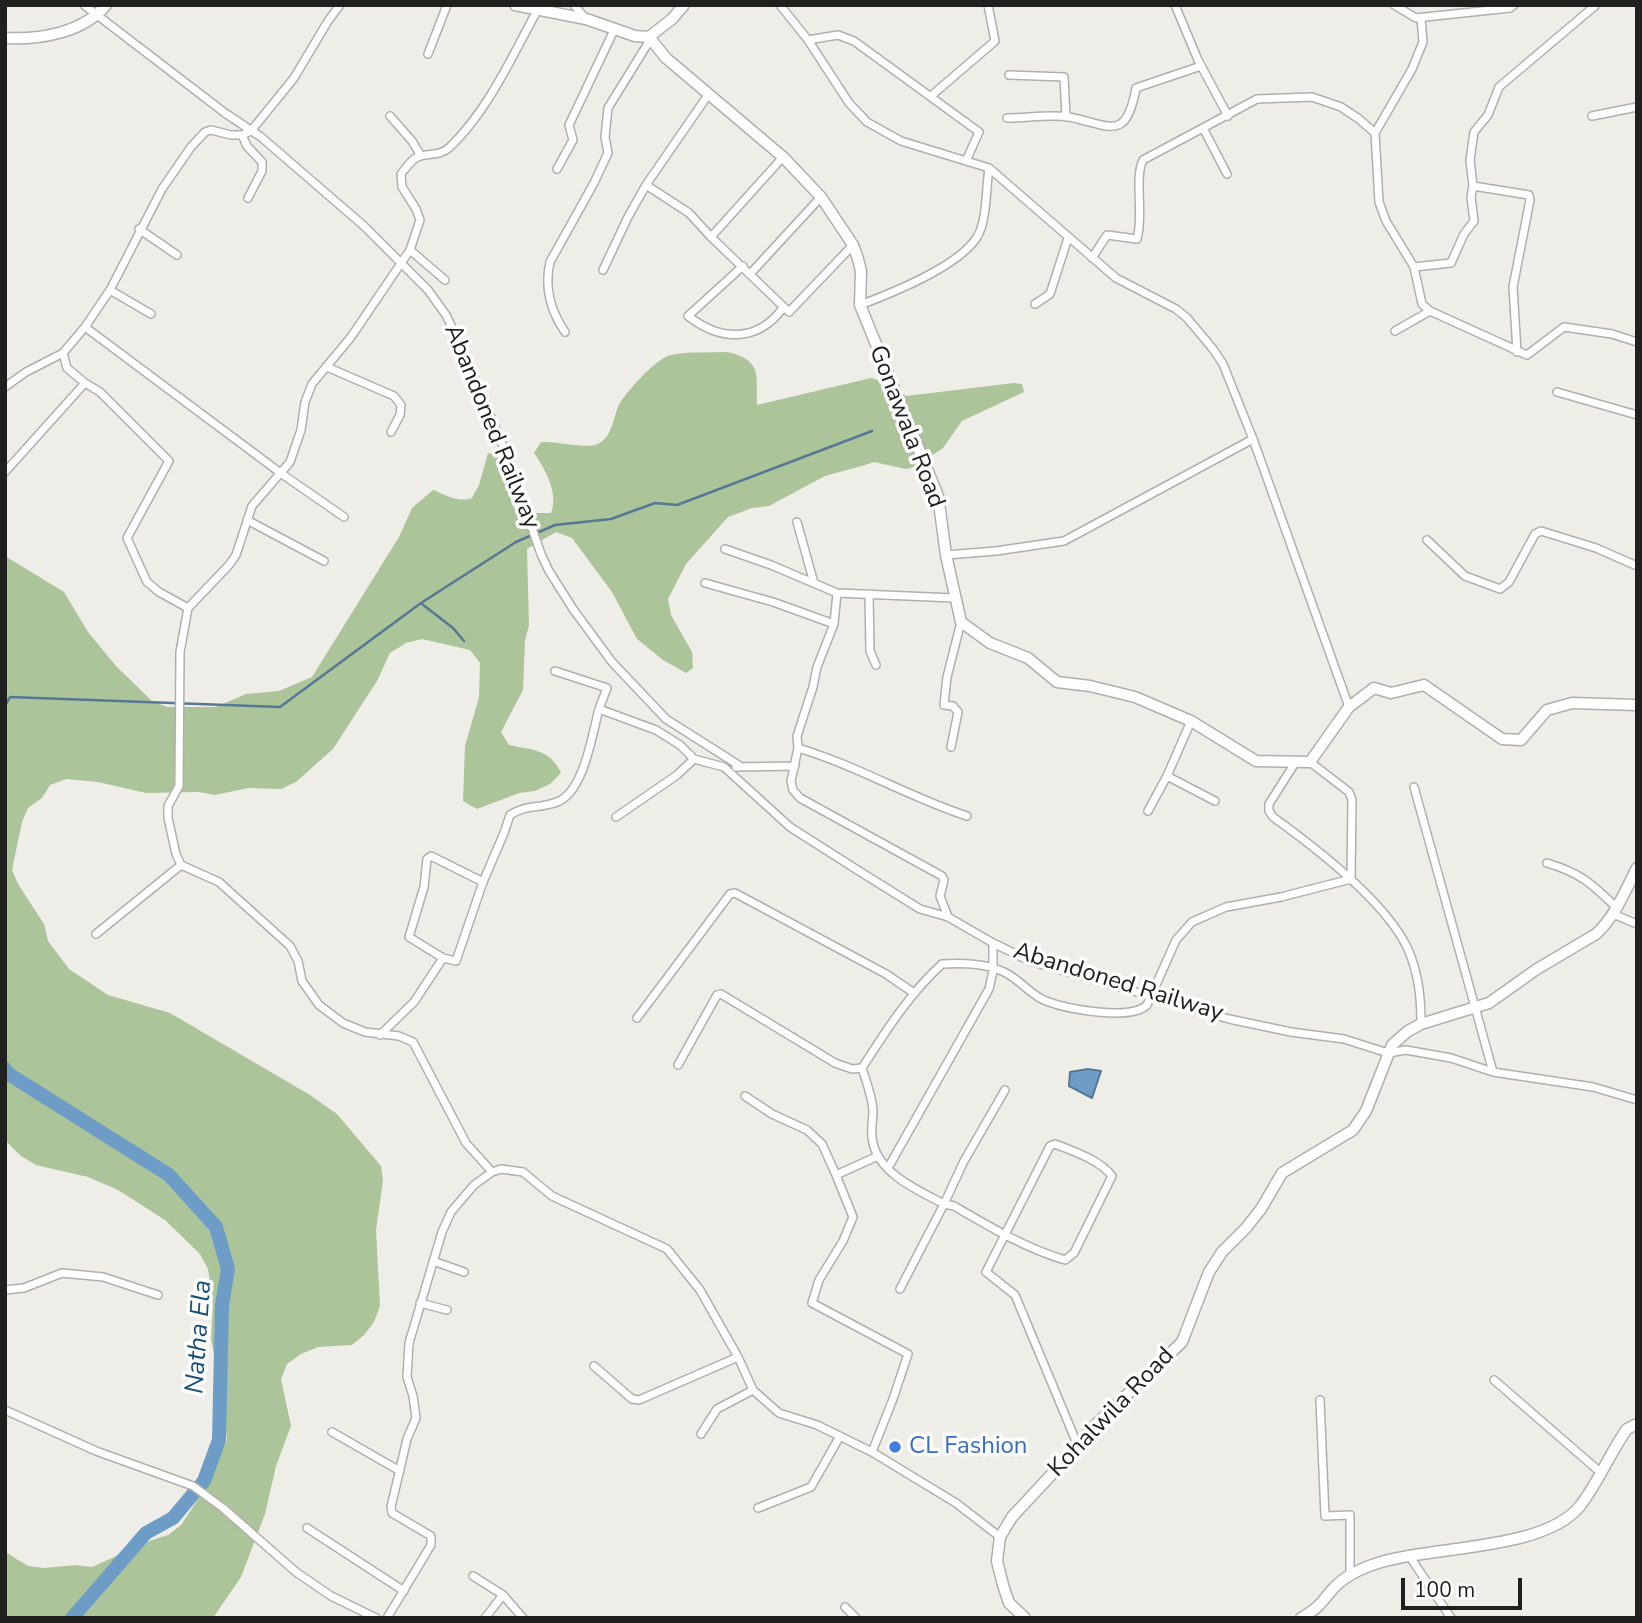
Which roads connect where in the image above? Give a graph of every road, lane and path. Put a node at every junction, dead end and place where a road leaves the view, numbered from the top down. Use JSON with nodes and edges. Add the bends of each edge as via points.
{"nodes":[{"id":1,"x":84,"y":5,"type":"edge"},
{"id":2,"x":106,"y":5,"type":"edge"},
{"id":3,"x":340,"y":5,"type":"edge"},
{"id":4,"x":447,"y":5,"type":"edge"},
{"id":5,"x":515,"y":5,"type":"edge"},
{"id":6,"x":574,"y":5,"type":"edge"},
{"id":7,"x":684,"y":5,"type":"edge"},
{"id":8,"x":780,"y":5,"type":"edge"},
{"id":9,"x":988,"y":5,"type":"edge"},
{"id":10,"x":1175,"y":5,"type":"edge"},
{"id":11,"x":1514,"y":5,"type":"edge"},
{"id":12,"x":1595,"y":5,"type":"edge"},
{"id":13,"x":1396,"y":6,"type":"edge"},
{"id":14,"x":537,"y":10,"type":"junction"},
{"id":15,"x":97,"y":16,"type":"junction"},
{"id":16,"x":1421,"y":18,"type":"junction"},
{"id":17,"x":586,"y":19,"type":"junction"},
{"id":18,"x":615,"y":28,"type":"junction"},
{"id":19,"x":5,"y":38,"type":"edge"},
{"id":20,"x":649,"y":39,"type":"junction"},
{"id":21,"x":808,"y":40,"type":"junction"},
{"id":22,"x":428,"y":54,"type":"dead end"},
{"id":23,"x":1201,"y":66,"type":"junction"},
{"id":24,"x":1009,"y":75,"type":"dead end"},
{"id":25,"x":708,"y":95,"type":"junction"},
{"id":26,"x":931,"y":96,"type":"junction"},
{"id":27,"x":1637,"y":107,"type":"edge"},
{"id":28,"x":390,"y":116,"type":"dead end"},
{"id":29,"x":1228,"y":116,"type":"junction"},
{"id":30,"x":1592,"y":116,"type":"dead end"},
{"id":31,"x":1066,"y":117,"type":"junction"},
{"id":32,"x":1007,"y":118,"type":"dead end"},
{"id":33,"x":1203,"y":128,"type":"junction"},
{"id":34,"x":251,"y":131,"type":"junction"},
{"id":35,"x":1375,"y":133,"type":"junction"},
{"id":36,"x":242,"y":135,"type":"junction"},
{"id":37,"x":421,"y":156,"type":"junction"},
{"id":38,"x":783,"y":157,"type":"junction"},
{"id":39,"x":966,"y":161,"type":"junction"},
{"id":40,"x":989,"y":168,"type":"junction"},
{"id":41,"x":556,"y":169,"type":"dead end"},
{"id":42,"x":1227,"y":174,"type":"dead end"},
{"id":43,"x":646,"y":185,"type":"junction"},
{"id":44,"x":1473,"y":186,"type":"junction"},
{"id":45,"x":821,"y":197,"type":"junction"},
{"id":46,"x":248,"y":198,"type":"dead end"},
{"id":47,"x":139,"y":229,"type":"junction"},
{"id":48,"x":711,"y":236,"type":"junction"},
{"id":49,"x":1068,"y":238,"type":"junction"},
{"id":50,"x":853,"y":245,"type":"junction"},
{"id":51,"x":410,"y":250,"type":"junction"},
{"id":52,"x":177,"y":255,"type":"dead end"},
{"id":53,"x":1091,"y":258,"type":"junction"},
{"id":54,"x":402,"y":263,"type":"junction"},
{"id":55,"x":743,"y":266,"type":"junction"},
{"id":56,"x":1414,"y":267,"type":"junction"},
{"id":57,"x":603,"y":270,"type":"dead end"},
{"id":58,"x":750,"y":274,"type":"junction"},
{"id":59,"x":445,"y":281,"type":"dead end"},
{"id":60,"x":110,"y":290,"type":"junction"},
{"id":61,"x":1035,"y":304,"type":"dead end"},
{"id":62,"x":860,"y":305,"type":"junction"},
{"id":63,"x":783,"y":308,"type":"junction"},
{"id":64,"x":1430,"y":311,"type":"junction"},
{"id":65,"x":151,"y":314,"type":"dead end"},
{"id":66,"x":85,"y":327,"type":"junction"},
{"id":67,"x":1395,"y":331,"type":"dead end"},
{"id":68,"x":565,"y":332,"type":"dead end"},
{"id":69,"x":1637,"y":342,"type":"edge"},
{"id":70,"x":1517,"y":352,"type":"junction"},
{"id":71,"x":63,"y":353,"type":"junction"},
{"id":72,"x":327,"y":367,"type":"junction"},
{"id":73,"x":85,"y":383,"type":"junction"},
{"id":74,"x":5,"y":387,"type":"edge"},
{"id":75,"x":1557,"y":392,"type":"dead end"},
{"id":76,"x":1637,"y":415,"type":"edge"},
{"id":77,"x":391,"y":432,"type":"dead end"},
{"id":78,"x":1253,"y":439,"type":"junction"},
{"id":79,"x":5,"y":472,"type":"edge"},
{"id":80,"x":282,"y":474,"type":"junction"},
{"id":81,"x":344,"y":517,"type":"dead end"},
{"id":82,"x":247,"y":520,"type":"junction"},
{"id":83,"x":797,"y":522,"type":"dead end"},
{"id":84,"x":1427,"y":540,"type":"dead end"},
{"id":85,"x":725,"y":549,"type":"dead end"},
{"id":86,"x":946,"y":555,"type":"junction"},
{"id":87,"x":324,"y":561,"type":"dead end"},
{"id":88,"x":1637,"y":566,"type":"edge"},
{"id":89,"x":705,"y":583,"type":"dead end"},
{"id":90,"x":814,"y":583,"type":"junction"},
{"id":91,"x":837,"y":593,"type":"junction"},
{"id":92,"x":870,"y":594,"type":"junction"},
{"id":93,"x":954,"y":598,"type":"junction"},
{"id":94,"x":188,"y":608,"type":"junction"},
{"id":95,"x":961,"y":622,"type":"junction"},
{"id":96,"x":834,"y":624,"type":"junction"},
{"id":97,"x":876,"y":665,"type":"dead end"},
{"id":98,"x":555,"y":671,"type":"dead end"},
{"id":99,"x":1637,"y":705,"type":"edge"},
{"id":100,"x":1349,"y":708,"type":"junction"},
{"id":101,"x":599,"y":709,"type":"junction"},
{"id":102,"x":1191,"y":721,"type":"junction"},
{"id":103,"x":951,"y":747,"type":"dead end"},
{"id":104,"x":798,"y":748,"type":"junction"},
{"id":105,"x":694,"y":759,"type":"junction"},
{"id":106,"x":1310,"y":762,"type":"junction"},
{"id":107,"x":1295,"y":763,"type":"junction"},
{"id":108,"x":724,"y":766,"type":"junction"},
{"id":109,"x":740,"y":766,"type":"junction"},
{"id":110,"x":795,"y":766,"type":"junction"},
{"id":111,"x":1167,"y":776,"type":"junction"},
{"id":112,"x":1415,"y":787,"type":"dead end"},
{"id":113,"x":1214,"y":801,"type":"dead end"},
{"id":114,"x":1149,"y":811,"type":"dead end"},
{"id":115,"x":967,"y":816,"type":"dead end"},
{"id":116,"x":617,"y":817,"type":"dead end"},
{"id":117,"x":1547,"y":863,"type":"dead end"},
{"id":118,"x":181,"y":865,"type":"junction"},
{"id":119,"x":1637,"y":868,"type":"edge"},
{"id":120,"x":1351,"y":879,"type":"junction"},
{"id":121,"x":483,"y":882,"type":"junction"},
{"id":122,"x":1615,"y":911,"type":"junction"},
{"id":123,"x":948,"y":917,"type":"junction"},
{"id":124,"x":1637,"y":924,"type":"edge"},
{"id":125,"x":96,"y":934,"type":"dead end"},
{"id":126,"x":993,"y":943,"type":"junction"},
{"id":127,"x":443,"y":958,"type":"junction"},
{"id":128,"x":993,"y":968,"type":"junction"},
{"id":129,"x":914,"y":993,"type":"junction"},
{"id":130,"x":1151,"y":996,"type":"junction"},
{"id":131,"x":1475,"y":1006,"type":"junction"},
{"id":132,"x":637,"y":1018,"type":"dead end"},
{"id":133,"x":1421,"y":1024,"type":"junction"},
{"id":134,"x":380,"y":1035,"type":"junction"},
{"id":135,"x":1388,"y":1053,"type":"junction"},
{"id":136,"x":678,"y":1065,"type":"dead end"},
{"id":137,"x":862,"y":1068,"type":"junction"},
{"id":138,"x":1493,"y":1072,"type":"junction"},
{"id":139,"x":1005,"y":1090,"type":"dead end"},
{"id":140,"x":745,"y":1096,"type":"dead end"},
{"id":141,"x":1637,"y":1100,"type":"edge"},
{"id":142,"x":878,"y":1156,"type":"junction"},
{"id":143,"x":888,"y":1168,"type":"junction"},
{"id":144,"x":492,"y":1171,"type":"junction"},
{"id":145,"x":836,"y":1175,"type":"junction"},
{"id":146,"x":944,"y":1204,"type":"junction"},
{"id":147,"x":1003,"y":1235,"type":"junction"},
{"id":148,"x":433,"y":1261,"type":"junction"},
{"id":149,"x":464,"y":1272,"type":"dead end"},
{"id":150,"x":900,"y":1289,"type":"dead end"},
{"id":151,"x":5,"y":1290,"type":"edge"},
{"id":152,"x":158,"y":1294,"type":"dead end"},
{"id":153,"x":420,"y":1303,"type":"junction"},
{"id":154,"x":447,"y":1310,"type":"dead end"},
{"id":155,"x":738,"y":1356,"type":"junction"},
{"id":156,"x":594,"y":1366,"type":"dead end"},
{"id":157,"x":1494,"y":1380,"type":"dead end"},
{"id":158,"x":753,"y":1390,"type":"junction"},
{"id":159,"x":1320,"y":1400,"type":"dead end"},
{"id":160,"x":5,"y":1410,"type":"edge"},
{"id":161,"x":1637,"y":1424,"type":"edge"},
{"id":162,"x":331,"y":1432,"type":"dead end"},
{"id":163,"x":701,"y":1434,"type":"dead end"},
{"id":164,"x":840,"y":1436,"type":"junction"},
{"id":165,"x":1078,"y":1447,"type":"junction"},
{"id":166,"x":872,"y":1452,"type":"junction"},
{"id":167,"x":400,"y":1471,"type":"junction"},
{"id":168,"x":1600,"y":1472,"type":"junction"},
{"id":169,"x":758,"y":1508,"type":"dead end"},
{"id":170,"x":307,"y":1528,"type":"dead end"},
{"id":171,"x":1000,"y":1537,"type":"junction"},
{"id":172,"x":1410,"y":1557,"type":"junction"},
{"id":173,"x":473,"y":1576,"type":"dead end"},
{"id":174,"x":1350,"y":1576,"type":"junction"},
{"id":175,"x":404,"y":1591,"type":"junction"},
{"id":176,"x":503,"y":1595,"type":"junction"},
{"id":177,"x":845,"y":1607,"type":"dead end"},
{"id":178,"x":1019,"y":1617,"type":"edge"},
{"id":179,"x":376,"y":1618,"type":"edge"},
{"id":180,"x":387,"y":1618,"type":"edge"},
{"id":181,"x":485,"y":1618,"type":"edge"},
{"id":182,"x":523,"y":1618,"type":"edge"},
{"id":183,"x":856,"y":1618,"type":"edge"},
{"id":184,"x":1301,"y":1618,"type":"edge"},
{"id":185,"x":1451,"y":1618,"type":"edge"}],
"edges":[{"from":1,"to":15,"type":"street","name":"Abandoned Railway"},
{"from":2,"to":15,"type":"street"},
{"from":3,"to":34,"type":"street","via":[[294,78]]},
{"from":4,"to":22,"type":"street"},
{"from":5,"to":14,"type":"street"},
{"from":6,"to":17,"type":"street"},
{"from":7,"to":20,"type":"street"},
{"from":8,"to":21,"type":"street"},
{"from":9,"to":26,"type":"street","via":[[995,41]]},
{"from":10,"to":23,"type":"street"},
{"from":11,"to":16,"type":"street"},
{"from":12,"to":44,"type":"street","via":[[1499,87],[1488,115],[1474,132]]},
{"from":13,"to":16,"type":"street"},
{"from":14,"to":17,"type":"street"},
{"from":14,"to":37,"type":"street","via":[[487,103],[448,149]]},
{"from":15,"to":19,"type":"street","via":[[57,33]]},
{"from":15,"to":34,"type":"street","name":"Abandoned Railway"},
{"from":16,"to":35,"type":"street","via":[[1423,42]]},
{"from":17,"to":18,"type":"street"},
{"from":18,"to":20,"type":"street"},
{"from":18,"to":41,"type":"street","via":[[569,125],[573,140]]},
{"from":20,"to":25,"type":"street"},
{"from":20,"to":68,"type":"street","via":[[608,108],[608,153],[547,274],[548,299]]},
{"from":21,"to":26,"type":"street","via":[[838,35],[854,41]]},
{"from":21,"to":39,"type":"street","via":[[849,103],[867,122],[901,141]]},
{"from":23,"to":29,"type":"street"},
{"from":23,"to":31,"type":"street","via":[[1136,88],[1132,109],[1121,125],[1111,128]]},
{"from":24,"to":31,"type":"street","via":[[1064,77]]},
{"from":25,"to":38,"type":"street"},
{"from":25,"to":43,"type":"street"},
{"from":26,"to":39,"type":"street","via":[[979,132]]},
{"from":27,"to":30,"type":"street"},
{"from":28,"to":37,"type":"street"},
{"from":29,"to":33,"type":"street"},
{"from":29,"to":35,"type":"street","via":[[1257,99],[1312,97],[1341,107]]},
{"from":31,"to":32,"type":"street"},
{"from":33,"to":42,"type":"street"},
{"from":33,"to":53,"type":"street","via":[[1143,160],[1137,239],[1107,235]]},
{"from":34,"to":36,"type":"street"},
{"from":34,"to":54,"type":"street","name":"Abandoned Railway"},
{"from":35,"to":56,"type":"street","via":[[1379,202]]},
{"from":36,"to":46,"type":"street","via":[[262,162]]},
{"from":36,"to":47,"type":"street","via":[[205,132]]},
{"from":37,"to":51,"type":"street","via":[[401,174],[402,187],[420,220]]},
{"from":38,"to":45,"type":"street"},
{"from":38,"to":48,"type":"street"},
{"from":39,"to":40,"type":"street"},
{"from":40,"to":49,"type":"street"},
{"from":40,"to":62,"type":"street","via":[[984,219],[978,236],[962,254],[894,292]]},
{"from":43,"to":48,"type":"street","via":[[689,213]]},
{"from":43,"to":57,"type":"street"},
{"from":44,"to":56,"type":"street","via":[[1474,221],[1451,263]]},
{"from":44,"to":70,"type":"street","via":[[1529,195],[1513,287]]},
{"from":45,"to":50,"type":"street"},
{"from":45,"to":58,"type":"street"},
{"from":47,"to":52,"type":"street"},
{"from":47,"to":60,"type":"street"},
{"from":48,"to":55,"type":"street"},
{"from":49,"to":53,"type":"street"},
{"from":49,"to":61,"type":"street","via":[[1050,294]]},
{"from":50,"to":62,"type":"street","via":[[861,271]]},
{"from":50,"to":63,"type":"street","via":[[789,312]]},
{"from":51,"to":54,"type":"street"},
{"from":51,"to":59,"type":"street"},
{"from":53,"to":78,"type":"street","via":[[1116,278],[1187,318],[1223,364]]},
{"from":54,"to":72,"type":"street"},
{"from":54,"to":109,"type":"street","name":"Abandoned Railway","via":[[446,315],[481,391],[541,554],[573,609],[612,662],[666,719]]},
{"from":55,"to":58,"type":"street"},
{"from":55,"to":63,"type":"street","via":[[688,316],[712,331],[734,335],[752,333],[775,319]]},
{"from":56,"to":64,"type":"street","via":[[1422,304]]},
{"from":58,"to":63,"type":"street"},
{"from":60,"to":65,"type":"street"},
{"from":60,"to":66,"type":"street"},
{"from":62,"to":86,"type":"street","name":"Gonawala Road","via":[[938,496]]},
{"from":64,"to":67,"type":"street"},
{"from":64,"to":70,"type":"street"},
{"from":66,"to":71,"type":"street"},
{"from":66,"to":80,"type":"street"},
{"from":69,"to":70,"type":"street","via":[[1564,327],[1535,351],[1527,355]]},
{"from":71,"to":73,"type":"street","via":[[67,368]]},
{"from":71,"to":74,"type":"street"},
{"from":72,"to":77,"type":"street","via":[[394,396],[401,405]]},
{"from":72,"to":80,"type":"street","via":[[308,393],[301,430]]},
{"from":73,"to":79,"type":"street"},
{"from":73,"to":94,"type":"street","via":[[100,392],[169,461],[127,538],[147,583]]},
{"from":75,"to":76,"type":"street"},
{"from":78,"to":86,"type":"street","via":[[1064,541]]},
{"from":78,"to":100,"type":"street"},
{"from":80,"to":81,"type":"street"},
{"from":80,"to":82,"type":"street","via":[[252,506]]},
{"from":82,"to":87,"type":"street"},
{"from":82,"to":94,"type":"street","via":[[236,555]]},
{"from":83,"to":90,"type":"street"},
{"from":84,"to":88,"type":"street","via":[[1465,576],[1500,589],[1541,531]]},
{"from":85,"to":90,"type":"street"},
{"from":86,"to":93,"type":"street","name":"Gonawala Road"},
{"from":89,"to":96,"type":"street"},
{"from":90,"to":91,"type":"street"},
{"from":91,"to":92,"type":"street"},
{"from":91,"to":96,"type":"street"},
{"from":92,"to":93,"type":"street"},
{"from":92,"to":97,"type":"street","via":[[870,651]]},
{"from":93,"to":95,"type":"street","name":"Gonawala Road"},
{"from":94,"to":118,"type":"street","via":[[180,652],[179,786],[168,806]]},
{"from":95,"to":102,"type":"street","via":[[990,643],[1028,659],[1057,682],[1135,697]]},
{"from":95,"to":103,"type":"street","via":[[944,705],[958,712]]},
{"from":96,"to":104,"type":"street","via":[[803,713]]},
{"from":98,"to":101,"type":"street","via":[[607,688]]},
{"from":99,"to":100,"type":"street","via":[[1572,703],[1546,710],[1521,740],[1502,739],[1424,685],[1391,693],[1374,688]]},
{"from":100,"to":106,"type":"street"},
{"from":101,"to":105,"type":"street","name":"Abandoned Railway","via":[[656,730]]},
{"from":101,"to":121,"type":"street","via":[[570,793],[558,802],[522,807],[510,815]]},
{"from":102,"to":107,"type":"street","via":[[1256,761]]},
{"from":102,"to":111,"type":"street"},
{"from":104,"to":110,"type":"street"},
{"from":104,"to":115,"type":"street"},
{"from":105,"to":108,"type":"street","name":"Abandoned Railway"},
{"from":105,"to":116,"type":"street"},
{"from":106,"to":107,"type":"street"},
{"from":106,"to":120,"type":"street","via":[[1349,792],[1352,800]]},
{"from":107,"to":120,"type":"street","via":[[1269,811]]},
{"from":108,"to":109,"type":"street"},
{"from":108,"to":123,"type":"street","name":"Abandoned Railway","via":[[790,827],[920,909]]},
{"from":109,"to":110,"type":"street"},
{"from":110,"to":123,"type":"street","via":[[791,782],[800,798],[942,876],[940,896]]},
{"from":111,"to":113,"type":"street"},
{"from":111,"to":114,"type":"street"},
{"from":112,"to":131,"type":"street"},
{"from":117,"to":122,"type":"street","via":[[1586,879]]},
{"from":118,"to":125,"type":"street"},
{"from":118,"to":134,"type":"street","via":[[219,882],[289,946],[302,981],[318,1005],[343,1023]]},
{"from":119,"to":122,"type":"street"},
{"from":120,"to":130,"type":"street","via":[[1226,906],[1192,922],[1176,940]]},
{"from":120,"to":133,"type":"street","via":[[1392,923],[1410,953],[1421,990]]},
{"from":121,"to":127,"type":"street","via":[[456,961]]},
{"from":121,"to":127,"type":"street","via":[[431,856],[427,859],[409,937]]},
{"from":122,"to":124,"type":"street"},
{"from":122,"to":131,"type":"street","via":[[1595,934],[1504,994]]},
{"from":123,"to":126,"type":"street","name":"Abandoned Railway"},
{"from":126,"to":128,"type":"street"},
{"from":126,"to":130,"type":"street","name":"Abandoned Railway","via":[[1030,961]]},
{"from":127,"to":134,"type":"street","via":[[414,1002]]},
{"from":128,"to":129,"type":"street","via":[[942,964]]},
{"from":128,"to":130,"type":"street","via":[[1006,972],[1044,1001],[1069,1006],[1128,1013],[1143,1009]]},
{"from":128,"to":143,"type":"street","via":[[989,989]]},
{"from":129,"to":132,"type":"street","via":[[734,893]]},
{"from":129,"to":137,"type":"street"},
{"from":130,"to":135,"type":"street","name":"Abandoned Railway"},
{"from":131,"to":133,"type":"street"},
{"from":131,"to":138,"type":"street"},
{"from":133,"to":135,"type":"street"},
{"from":134,"to":144,"type":"street","via":[[413,1042],[466,1143]]},
{"from":135,"to":138,"type":"street","name":"Abandoned Railway","via":[[1406,1050],[1451,1058]]},
{"from":135,"to":165,"type":"street","name":"Kohalwila Road","via":[[1366,1111],[1353,1130],[1282,1174],[1261,1209],[1209,1272],[1182,1342]]},
{"from":136,"to":137,"type":"street","via":[[721,994],[835,1063]]},
{"from":137,"to":142,"type":"street","via":[[873,1107],[872,1138]]},
{"from":138,"to":141,"type":"street","name":"Abandoned Railway","via":[[1593,1087]]},
{"from":139,"to":146,"type":"street"},
{"from":140,"to":145,"type":"street","via":[[807,1130],[822,1144]]},
{"from":142,"to":143,"type":"street"},
{"from":142,"to":145,"type":"street"},
{"from":143,"to":146,"type":"street","via":[[907,1185]]},
{"from":144,"to":148,"type":"street","via":[[451,1212]]},
{"from":144,"to":155,"type":"street","via":[[523,1172],[552,1196],[667,1249],[700,1290]]},
{"from":145,"to":166,"type":"street","via":[[853,1217],[819,1280],[812,1303],[908,1354]]},
{"from":146,"to":147,"type":"street"},
{"from":146,"to":150,"type":"street"},
{"from":147,"to":147,"type":"street","via":[[1050,1146],[1082,1155],[1112,1176],[1074,1253],[1065,1260]]},
{"from":147,"to":165,"type":"street","via":[[986,1272],[1014,1295]]},
{"from":148,"to":149,"type":"street"},
{"from":148,"to":153,"type":"street"},
{"from":151,"to":152,"type":"street","via":[[24,1288],[62,1273],[103,1277]]},
{"from":153,"to":154,"type":"street"},
{"from":153,"to":167,"type":"street","via":[[409,1343],[407,1377],[416,1418]]},
{"from":155,"to":156,"type":"street","via":[[639,1400]]},
{"from":155,"to":158,"type":"street"},
{"from":157,"to":168,"type":"street"},
{"from":158,"to":163,"type":"street","via":[[717,1409]]},
{"from":158,"to":164,"type":"street","via":[[779,1413]]},
{"from":159,"to":174,"type":"street","via":[[1325,1516],[1350,1514]]},
{"from":160,"to":179,"type":"street","via":[[96,1451],[193,1486],[296,1572]]},
{"from":161,"to":168,"type":"street","via":[[1627,1429]]},
{"from":162,"to":167,"type":"street"},
{"from":164,"to":166,"type":"street"},
{"from":164,"to":169,"type":"street","via":[[811,1487]]},
{"from":165,"to":171,"type":"street","name":"Kohalwila Road","via":[[1012,1517]]},
{"from":166,"to":171,"type":"street","via":[[956,1503]]},
{"from":167,"to":175,"type":"street","via":[[392,1513],[431,1536],[432,1545]]},
{"from":168,"to":172,"type":"street","via":[[1580,1506],[1545,1530]]},
{"from":170,"to":175,"type":"street"},
{"from":171,"to":178,"type":"street","via":[[997,1561],[1009,1603]]},
{"from":172,"to":174,"type":"street","via":[[1373,1564]]},
{"from":172,"to":185,"type":"street"},
{"from":173,"to":176,"type":"street"},
{"from":174,"to":184,"type":"street"},
{"from":175,"to":180,"type":"street"},
{"from":176,"to":181,"type":"street"},
{"from":176,"to":182,"type":"street"},
{"from":177,"to":183,"type":"street"}]}
